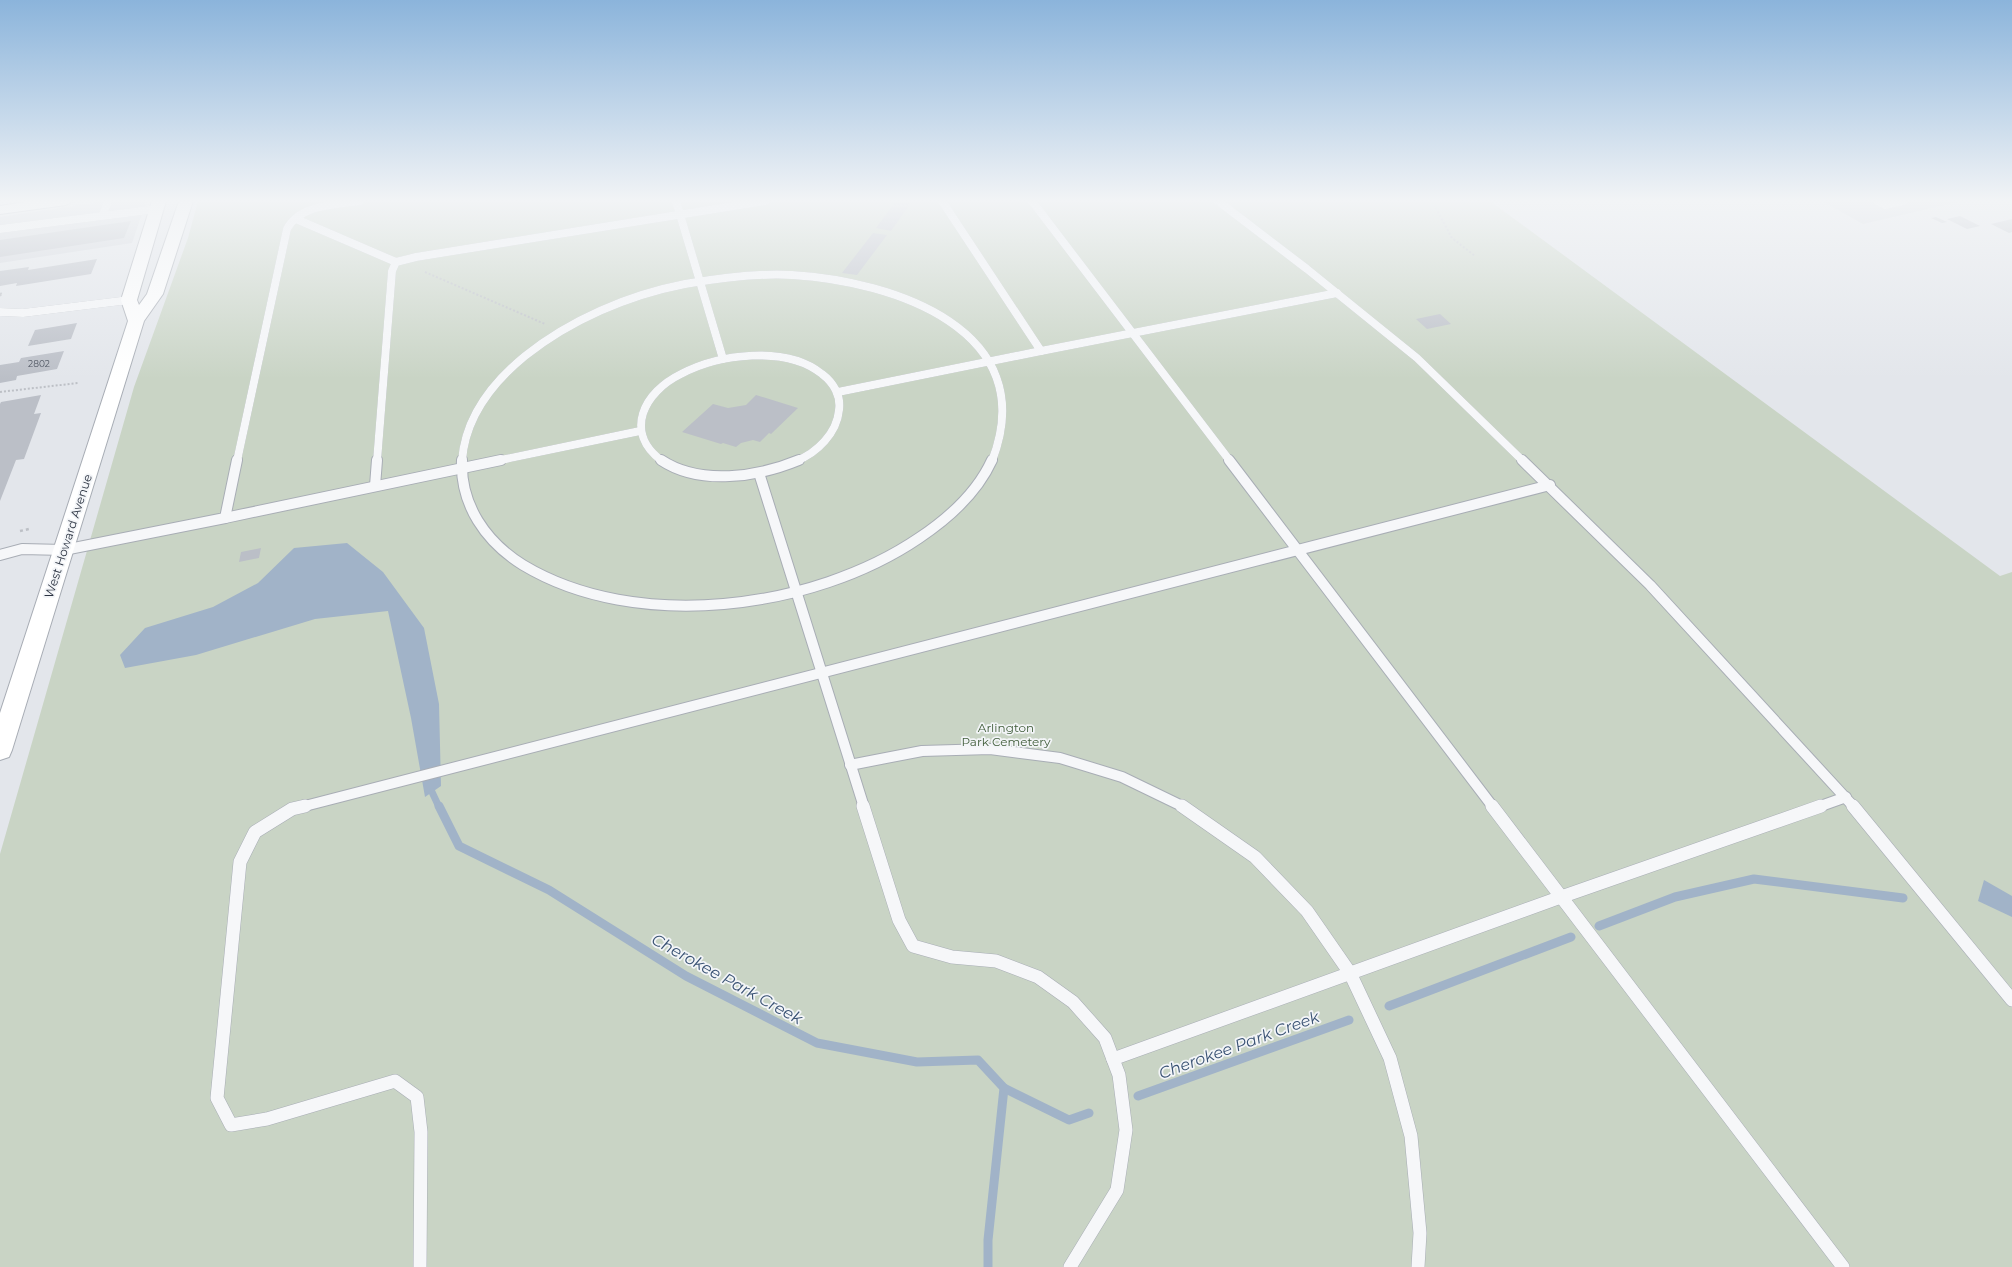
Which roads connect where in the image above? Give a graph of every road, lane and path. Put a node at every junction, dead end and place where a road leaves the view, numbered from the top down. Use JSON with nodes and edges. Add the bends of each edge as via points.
{"nodes":[{"id":1,"x":141,"y":260,"type":"edge"},
{"id":2,"x":166,"y":260,"type":"edge"},
{"id":3,"x":279,"y":260,"type":"edge"},
{"id":4,"x":392,"y":260,"type":"edge"},
{"id":5,"x":403,"y":260,"type":"edge"},
{"id":6,"x":694,"y":260,"type":"edge"},
{"id":7,"x":981,"y":260,"type":"edge"},
{"id":8,"x":1076,"y":260,"type":"edge"},
{"id":9,"x":1294,"y":260,"type":"edge"},
{"id":10,"x":396,"y":262,"type":"junction"},
{"id":11,"x":700,"y":281,"type":"junction"},
{"id":12,"x":1337,"y":293,"type":"junction"},
{"id":13,"x":129,"y":300,"type":"junction"},
{"id":14,"x":0,"y":312,"type":"edge"},
{"id":15,"x":136,"y":321,"type":"junction"},
{"id":16,"x":562,"y":331,"type":"junction"},
{"id":17,"x":1131,"y":333,"type":"junction"},
{"id":18,"x":1041,"y":351,"type":"junction"},
{"id":19,"x":723,"y":359,"type":"junction"},
{"id":20,"x":990,"y":361,"type":"junction"},
{"id":21,"x":78,"y":383,"type":"dead end"},
{"id":22,"x":0,"y":392,"type":"edge"},
{"id":23,"x":838,"y":392,"type":"junction"},
{"id":24,"x":640,"y":431,"type":"junction"},
{"id":25,"x":460,"y":469,"type":"junction"},
{"id":26,"x":759,"y":473,"type":"junction"},
{"id":27,"x":1550,"y":485,"type":"junction"},
{"id":28,"x":375,"y":486,"type":"junction"},
{"id":29,"x":225,"y":518,"type":"junction"},
{"id":30,"x":64,"y":550,"type":"junction"},
{"id":31,"x":1296,"y":550,"type":"junction"},
{"id":32,"x":0,"y":555,"type":"edge"},
{"id":33,"x":797,"y":593,"type":"junction"},
{"id":34,"x":822,"y":672,"type":"junction"},
{"id":35,"x":0,"y":750,"type":"edge"},
{"id":36,"x":850,"y":765,"type":"junction"},
{"id":37,"x":1846,"y":797,"type":"junction"},
{"id":38,"x":1561,"y":897,"type":"junction"},
{"id":39,"x":1350,"y":973,"type":"junction"},
{"id":40,"x":2012,"y":1000,"type":"edge"},
{"id":41,"x":1113,"y":1059,"type":"junction"},
{"id":42,"x":420,"y":1267,"type":"edge"},
{"id":43,"x":1070,"y":1267,"type":"edge"},
{"id":44,"x":1418,"y":1267,"type":"edge"},
{"id":45,"x":1843,"y":1267,"type":"edge"}],
"edges":[{"from":1,"to":13,"type":"street"},
{"from":2,"to":15,"type":"street","name":"West Howard Avenue","via":[[155,294]]},
{"from":3,"to":29,"type":"lane"},
{"from":4,"to":10,"type":"lane"},
{"from":5,"to":10,"type":"lane"},
{"from":6,"to":11,"type":"lane"},
{"from":7,"to":18,"type":"lane"},
{"from":8,"to":17,"type":"lane"},
{"from":9,"to":12,"type":"lane"},
{"from":10,"to":16,"type":"path"},
{"from":10,"to":28,"type":"lane","via":[[392,271]]},
{"from":11,"to":16,"type":"lane","via":[[655,291],[612,306]]},
{"from":11,"to":19,"type":"lane"},
{"from":11,"to":20,"type":"lane","via":[[790,275],[834,279],[874,287],[912,300],[944,317],[971,339]]},
{"from":12,"to":17,"type":"lane"},
{"from":12,"to":27,"type":"lane","via":[[1417,358]]},
{"from":13,"to":14,"type":"lane","via":[[22,313]]},
{"from":13,"to":15,"type":"street"},
{"from":15,"to":30,"type":"street","name":"West Howard Avenue"},
{"from":16,"to":25,"type":"lane","via":[[535,347],[504,374],[481,404],[465,436]]},
{"from":17,"to":18,"type":"lane"},
{"from":17,"to":31,"type":"lane"},
{"from":18,"to":20,"type":"lane"},
{"from":19,"to":23,"type":"lane","via":[[781,357],[806,364],[826,376]]},
{"from":19,"to":24,"type":"lane","via":[[695,367],[671,379],[653,395],[642,413]]},
{"from":20,"to":23,"type":"lane"},
{"from":20,"to":33,"type":"lane","via":[[1001,392],[1003,423],[995,456],[976,489],[945,521],[904,550],[854,574]]},
{"from":21,"to":22,"type":"path"},
{"from":23,"to":26,"type":"lane","via":[[841,407],[838,423],[827,439],[809,454],[786,465]]},
{"from":24,"to":25,"type":"lane"},
{"from":24,"to":26,"type":"lane","via":[[646,446],[659,460],[679,470],[704,476],[731,477]]},
{"from":25,"to":28,"type":"lane"},
{"from":25,"to":33,"type":"lane","via":[[467,502],[486,534],[517,561],[560,584],[612,599],[671,606],[734,604]]},
{"from":26,"to":33,"type":"lane"},
{"from":27,"to":31,"type":"lane"},
{"from":27,"to":37,"type":"lane","via":[[1650,585]]},
{"from":28,"to":29,"type":"lane"},
{"from":29,"to":30,"type":"lane"},
{"from":30,"to":32,"type":"lane","via":[[22,549]]},
{"from":30,"to":35,"type":"street","name":"West Howard Avenue"},
{"from":31,"to":34,"type":"lane"},
{"from":31,"to":38,"type":"lane"},
{"from":33,"to":34,"type":"lane"},
{"from":34,"to":36,"type":"lane"},
{"from":34,"to":42,"type":"lane","via":[[292,809],[255,832],[240,862],[217,1098],[231,1125],[267,1119],[395,1081],[417,1098],[421,1132]]},
{"from":36,"to":39,"type":"lane","via":[[922,751],[990,749],[1060,758],[1122,777],[1189,809],[1255,857],[1307,911]]},
{"from":36,"to":41,"type":"lane","via":[[899,920],[913,946],[952,956],[996,961],[1038,977],[1073,1002],[1105,1038]]},
{"from":37,"to":38,"type":"lane"},
{"from":37,"to":40,"type":"lane"},
{"from":38,"to":39,"type":"lane"},
{"from":38,"to":45,"type":"lane"},
{"from":39,"to":41,"type":"lane"},
{"from":39,"to":44,"type":"lane","via":[[1390,1058],[1411,1136],[1420,1233]]},
{"from":41,"to":43,"type":"lane","via":[[1119,1075],[1126,1130],[1117,1190]]}]}
